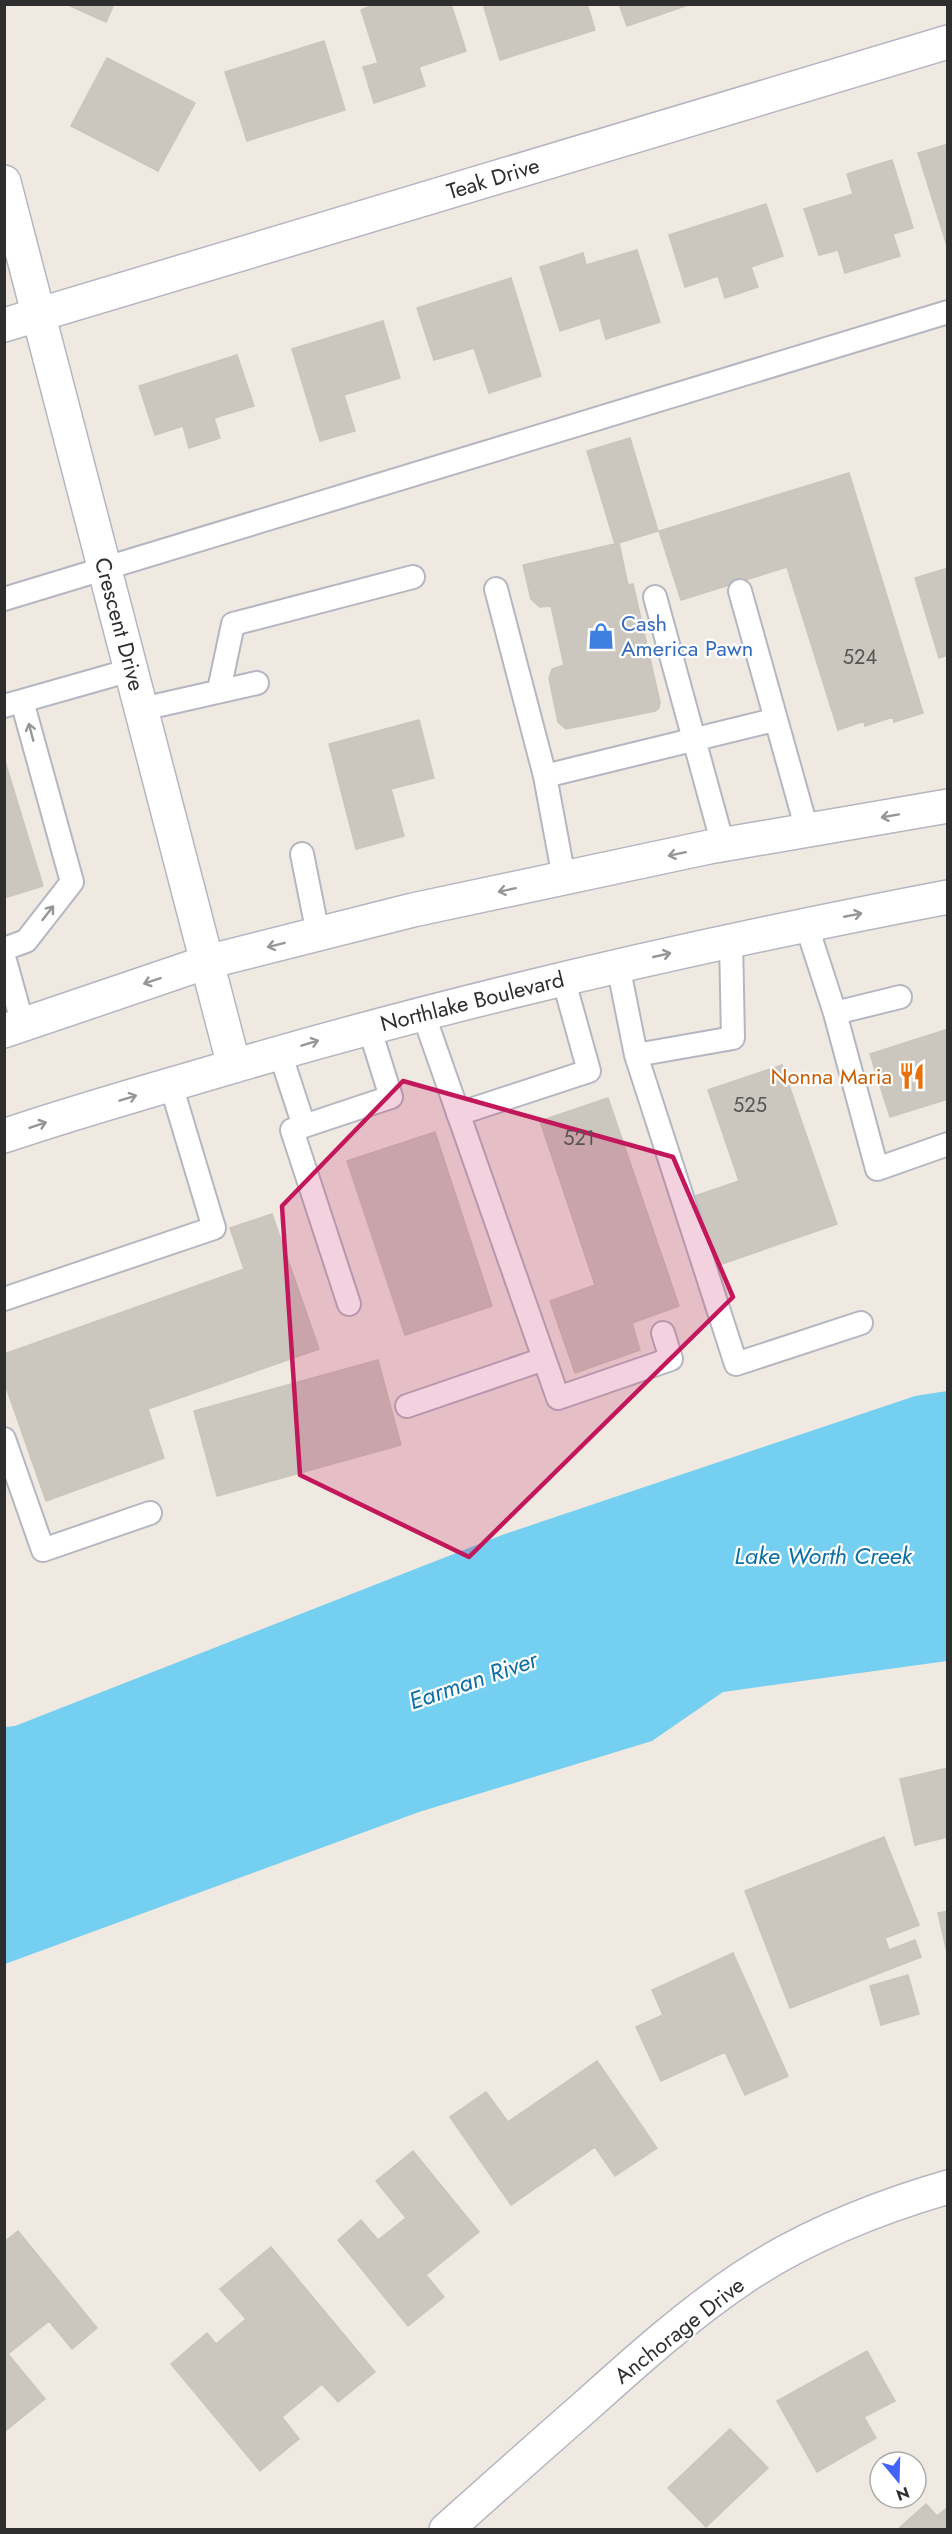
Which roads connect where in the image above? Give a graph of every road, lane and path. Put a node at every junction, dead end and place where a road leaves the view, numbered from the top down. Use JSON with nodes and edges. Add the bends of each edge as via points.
{"nodes":[{"id":1,"x":948,"y":42,"type":"edge"},
{"id":2,"x":4,"y":182,"type":"edge"},
{"id":3,"x":948,"y":312,"type":"edge"},
{"id":4,"x":39,"y":315,"type":"junction"},
{"id":5,"x":4,"y":325,"type":"edge"},
{"id":6,"x":105,"y":570,"type":"junction"},
{"id":7,"x":413,"y":577,"type":"dead end"},
{"id":8,"x":496,"y":589,"type":"dead end"},
{"id":9,"x":740,"y":591,"type":"dead end"},
{"id":10,"x":656,"y":597,"type":"dead end"},
{"id":11,"x":4,"y":599,"type":"edge"},
{"id":12,"x":131,"y":670,"type":"junction"},
{"id":13,"x":257,"y":683,"type":"dead end"},
{"id":14,"x":219,"y":690,"type":"junction"},
{"id":15,"x":13,"y":704,"type":"edge"},
{"id":16,"x":142,"y":709,"type":"junction"},
{"id":17,"x":774,"y":720,"type":"junction"},
{"id":18,"x":693,"y":740,"type":"junction"},
{"id":19,"x":545,"y":776,"type":"junction"},
{"id":20,"x":948,"y":806,"type":"edge"},
{"id":21,"x":807,"y":830,"type":"junction"},
{"id":22,"x":723,"y":844,"type":"junction"},
{"id":23,"x":302,"y":854,"type":"dead end"},
{"id":24,"x":564,"y":878,"type":"junction"},
{"id":25,"x":948,"y":897,"type":"edge"},
{"id":26,"x":806,"y":924,"type":"junction"},
{"id":27,"x":318,"y":934,"type":"junction"},
{"id":28,"x":730,"y":940,"type":"junction"},
{"id":29,"x":4,"y":949,"type":"edge"},
{"id":30,"x":4,"y":957,"type":"edge"},
{"id":31,"x":207,"y":962,"type":"junction"},
{"id":32,"x":618,"y":965,"type":"junction"},
{"id":33,"x":563,"y":978,"type":"junction"},
{"id":34,"x":900,"y":997,"type":"dead end"},
{"id":35,"x":423,"y":1013,"type":"junction"},
{"id":36,"x":835,"y":1013,"type":"junction"},
{"id":37,"x":369,"y":1027,"type":"junction"},
{"id":38,"x":14,"y":1028,"type":"edge"},
{"id":39,"x":280,"y":1053,"type":"junction"},
{"id":40,"x":636,"y":1055,"type":"junction"},
{"id":41,"x":234,"y":1066,"type":"junction"},
{"id":42,"x":171,"y":1084,"type":"junction"},
{"id":43,"x":458,"y":1114,"type":"junction"},
{"id":44,"x":304,"y":1126,"type":"junction"},
{"id":45,"x":4,"y":1136,"type":"edge"},
{"id":46,"x":948,"y":1144,"type":"edge"},
{"id":47,"x":4,"y":1299,"type":"edge"},
{"id":48,"x":349,"y":1304,"type":"dead end"},
{"id":49,"x":861,"y":1323,"type":"dead end"},
{"id":50,"x":663,"y":1333,"type":"dead end"},
{"id":51,"x":544,"y":1359,"type":"junction"},
{"id":52,"x":407,"y":1406,"type":"dead end"},
{"id":53,"x":4,"y":1439,"type":"edge"},
{"id":54,"x":150,"y":1514,"type":"dead end"},
{"id":55,"x":948,"y":2187,"type":"edge"},
{"id":56,"x":447,"y":2529,"type":"edge"}],
"edges":[{"from":1,"to":4,"type":"street","name":"Teak Drive"},
{"from":2,"to":4,"type":"street","name":"Crescent Drive"},
{"from":3,"to":6,"type":"lane"},
{"from":4,"to":5,"type":"street","name":"Teak Drive"},
{"from":4,"to":6,"type":"street","name":"Crescent Drive"},
{"from":6,"to":11,"type":"lane"},
{"from":6,"to":12,"type":"street","name":"Crescent Drive"},
{"from":7,"to":14,"type":"lane","via":[[233,624]]},
{"from":8,"to":19,"type":"lane"},
{"from":9,"to":17,"type":"lane"},
{"from":10,"to":18,"type":"lane"},
{"from":12,"to":15,"type":"lane"},
{"from":12,"to":16,"type":"street","name":"Crescent Drive"},
{"from":13,"to":14,"type":"lane"},
{"from":14,"to":16,"type":"lane"},
{"from":29,"to":15,"type":"lane","one_way":true,"via":[[26,941],[72,882]]},
{"from":16,"to":31,"type":"street","name":"Crescent Drive"},
{"from":17,"to":18,"type":"lane"},
{"from":17,"to":21,"type":"lane"},
{"from":18,"to":19,"type":"lane"},
{"from":18,"to":22,"type":"lane"},
{"from":19,"to":24,"type":"lane"},
{"from":20,"to":21,"type":"street","one_way":true},
{"from":21,"to":22,"type":"street"},
{"from":22,"to":24,"type":"street","one_way":true},
{"from":23,"to":27,"type":"lane"},
{"from":24,"to":27,"type":"street","one_way":true},
{"from":26,"to":25,"type":"street","name":"Northlake Boulevard","one_way":true},
{"from":26,"to":28,"type":"street","name":"Northlake Boulevard"},
{"from":26,"to":36,"type":"lane"},
{"from":27,"to":31,"type":"street","one_way":true},
{"from":32,"to":28,"type":"street","name":"Northlake Boulevard","one_way":true},
{"from":28,"to":40,"type":"lane","via":[[733,1038]]},
{"from":30,"to":38,"type":"lane"},
{"from":31,"to":38,"type":"street","one_way":true},
{"from":31,"to":41,"type":"street","name":"Crescent Drive"},
{"from":32,"to":33,"type":"street","name":"Northlake Boulevard"},
{"from":32,"to":40,"type":"lane"},
{"from":33,"to":35,"type":"street","name":"Northlake Boulevard"},
{"from":33,"to":43,"type":"lane","via":[[589,1071]]},
{"from":34,"to":36,"type":"lane"},
{"from":35,"to":37,"type":"street","name":"Northlake Boulevard"},
{"from":35,"to":43,"type":"lane"},
{"from":36,"to":46,"type":"lane","via":[[877,1168]]},
{"from":39,"to":37,"type":"street","name":"Northlake Boulevard","one_way":true},
{"from":37,"to":44,"type":"lane","via":[[391,1097]]},
{"from":39,"to":41,"type":"street","name":"Northlake Boulevard"},
{"from":39,"to":44,"type":"lane"},
{"from":40,"to":49,"type":"lane","via":[[736,1364]]},
{"from":41,"to":42,"type":"street","name":"Northlake Boulevard"},
{"from":45,"to":42,"type":"street","name":"Northlake Boulevard","one_way":true},
{"from":42,"to":47,"type":"lane","via":[[214,1228]]},
{"from":43,"to":51,"type":"lane"},
{"from":44,"to":48,"type":"lane","via":[[292,1130]]},
{"from":50,"to":51,"type":"lane","via":[[671,1359],[558,1398]]},
{"from":51,"to":52,"type":"lane"},
{"from":53,"to":54,"type":"lane","via":[[43,1550]]},
{"from":55,"to":56,"type":"street","name":"Anchorage Drive","via":[[853,2220],[742,2279],[666,2334]]}]}
